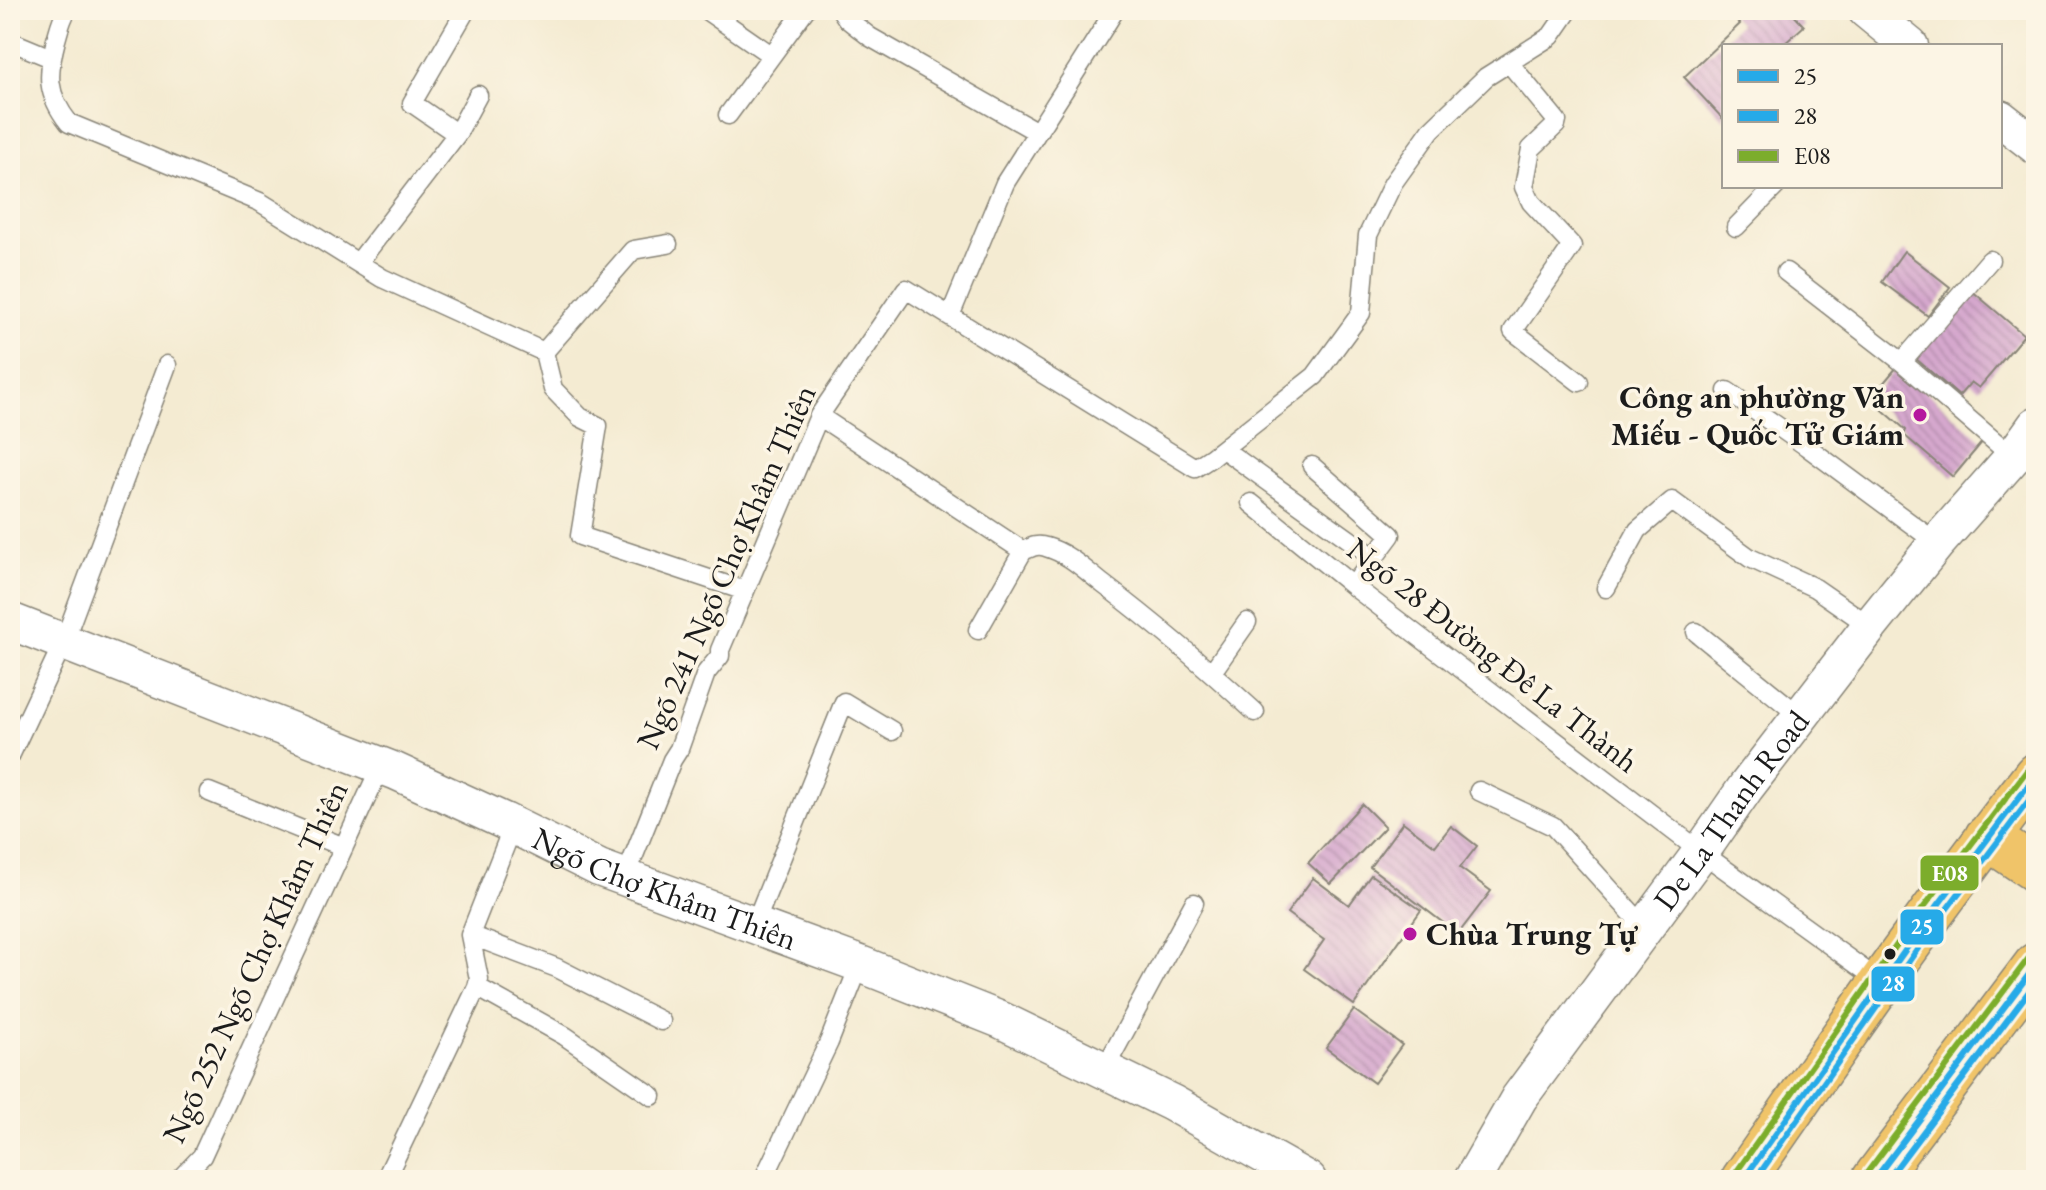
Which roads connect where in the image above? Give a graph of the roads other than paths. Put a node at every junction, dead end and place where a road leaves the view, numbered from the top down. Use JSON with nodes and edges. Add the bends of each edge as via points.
{"nodes":[{"id":1,"x":67,"y":10,"type":"edge"},
{"id":2,"x":466,"y":10,"type":"edge"},
{"id":3,"x":706,"y":10,"type":"edge"},
{"id":4,"x":805,"y":10,"type":"edge"},
{"id":5,"x":841,"y":10,"type":"edge"},
{"id":6,"x":1115,"y":10,"type":"edge"},
{"id":7,"x":1569,"y":10,"type":"edge"},
{"id":8,"x":1866,"y":10,"type":"edge"},
{"id":9,"x":10,"y":41,"type":"edge"},
{"id":10,"x":1908,"y":44,"type":"edge"},
{"id":11,"x":771,"y":55,"type":"junction"},
{"id":12,"x":51,"y":58,"type":"junction"},
{"id":13,"x":1510,"y":64,"type":"junction"},
{"id":14,"x":478,"y":95,"type":"dead end"},
{"id":15,"x":728,"y":115,"type":"dead end"},
{"id":16,"x":2002,"y":120,"type":"edge"},
{"id":17,"x":1037,"y":132,"type":"junction"},
{"id":18,"x":457,"y":134,"type":"junction"},
{"id":19,"x":2036,"y":146,"type":"edge"},
{"id":20,"x":1774,"y":188,"type":"edge"},
{"id":21,"x":1736,"y":227,"type":"dead end"},
{"id":22,"x":668,"y":244,"type":"dead end"},
{"id":23,"x":1990,"y":260,"type":"dead end"},
{"id":24,"x":358,"y":263,"type":"junction"},
{"id":25,"x":1786,"y":272,"type":"dead end"},
{"id":26,"x":950,"y":316,"type":"junction"},
{"id":27,"x":544,"y":352,"type":"junction"},
{"id":28,"x":1902,"y":362,"type":"junction"},
{"id":29,"x":167,"y":365,"type":"dead end"},
{"id":30,"x":1579,"y":382,"type":"dead end"},
{"id":31,"x":1727,"y":391,"type":"dead end"},
{"id":32,"x":819,"y":416,"type":"junction"},
{"id":33,"x":2036,"y":425,"type":"edge"},
{"id":34,"x":1223,"y":449,"type":"junction"},
{"id":35,"x":2013,"y":457,"type":"junction"},
{"id":36,"x":1312,"y":466,"type":"dead end"},
{"id":37,"x":1251,"y":503,"type":"dead end"},
{"id":38,"x":1937,"y":543,"type":"junction"},
{"id":39,"x":1023,"y":551,"type":"junction"},
{"id":40,"x":1375,"y":558,"type":"junction"},
{"id":41,"x":1353,"y":586,"type":"junction"},
{"id":42,"x":1606,"y":588,"type":"dead end"},
{"id":43,"x":745,"y":591,"type":"junction"},
{"id":44,"x":10,"y":621,"type":"edge"},
{"id":45,"x":1247,"y":622,"type":"dead end"},
{"id":46,"x":1870,"y":626,"type":"junction"},
{"id":47,"x":978,"y":630,"type":"dead end"},
{"id":48,"x":1696,"y":632,"type":"dead end"},
{"id":49,"x":64,"y":641,"type":"junction"},
{"id":50,"x":1212,"y":672,"type":"junction"},
{"id":51,"x":1255,"y":712,"type":"dead end"},
{"id":52,"x":1800,"y":716,"type":"junction"},
{"id":53,"x":892,"y":731,"type":"dead end"},
{"id":54,"x":10,"y":756,"type":"edge"},
{"id":55,"x":381,"y":766,"type":"junction"},
{"id":56,"x":2036,"y":775,"type":"edge"},
{"id":57,"x":1479,"y":791,"type":"dead end"},
{"id":58,"x":209,"y":792,"type":"dead end"},
{"id":59,"x":513,"y":826,"type":"junction"},
{"id":60,"x":1987,"y":837,"type":"junction"},
{"id":61,"x":344,"y":847,"type":"junction"},
{"id":62,"x":1701,"y":852,"type":"junction"},
{"id":63,"x":2036,"y":870,"type":"edge"},
{"id":64,"x":625,"y":878,"type":"junction"},
{"id":65,"x":1194,"y":903,"type":"dead end"},
{"id":66,"x":754,"y":926,"type":"junction"},
{"id":67,"x":1645,"y":928,"type":"junction"},
{"id":68,"x":470,"y":935,"type":"junction"},
{"id":69,"x":860,"y":964,"type":"junction"},
{"id":70,"x":2036,"y":965,"type":"edge"},
{"id":71,"x":1881,"y":982,"type":"junction"},
{"id":72,"x":477,"y":987,"type":"junction"},
{"id":73,"x":661,"y":1021,"type":"dead end"},
{"id":74,"x":1104,"y":1070,"type":"junction"},
{"id":75,"x":652,"y":1096,"type":"dead end"},
{"id":76,"x":183,"y":1179,"type":"edge"},
{"id":77,"x":385,"y":1180,"type":"edge"},
{"id":78,"x":763,"y":1180,"type":"edge"},
{"id":79,"x":1308,"y":1180,"type":"edge"},
{"id":80,"x":1472,"y":1180,"type":"edge"},
{"id":81,"x":1743,"y":1180,"type":"edge"},
{"id":82,"x":1874,"y":1180,"type":"edge"}],
"edges":[{"from":1,"to":12,"type":"lane"},
{"from":2,"to":18,"type":"lane","via":[[412,103]]},
{"from":3,"to":11,"type":"lane"},
{"from":4,"to":11,"type":"lane"},
{"from":5,"to":17,"type":"lane","via":[[870,37]]},
{"from":6,"to":17,"type":"lane"},
{"from":7,"to":13,"type":"lane","name":"Ngõ 241 Ngõ Chợ Khâm Thiên","via":[[1551,36]]},
{"from":8,"to":10,"type":"street"},
{"from":9,"to":12,"type":"lane"},
{"from":11,"to":15,"type":"lane"},
{"from":12,"to":24,"type":"lane","via":[[51,94],[69,123],[260,202]]},
{"from":13,"to":30,"type":"lane","via":[[1557,121],[1530,151],[1524,187],[1531,202],[1572,246],[1513,331]]},
{"from":13,"to":34,"type":"lane","name":"Ngõ 241 Ngõ Chợ Khâm Thiên","via":[[1486,77],[1431,130],[1393,183],[1368,235],[1361,313],[1315,376]]},
{"from":14,"to":18,"type":"lane"},
{"from":16,"to":19,"type":"street"},
{"from":17,"to":26,"type":"lane","via":[[1005,183]]},
{"from":18,"to":24,"type":"lane"},
{"from":20,"to":21,"type":"lane"},
{"from":22,"to":27,"type":"lane","via":[[633,250]]},
{"from":23,"to":28,"type":"lane"},
{"from":24,"to":27,"type":"lane"},
{"from":25,"to":28,"type":"lane"},
{"from":26,"to":32,"type":"lane","name":"Ngõ 241 Ngõ Chợ Khâm Thiên","via":[[906,289]]},
{"from":26,"to":34,"type":"lane","name":"Ngõ 241 Ngõ Chợ Khâm Thiên","via":[[1195,468]]},
{"from":27,"to":43,"type":"lane","via":[[553,389],[580,417],[598,426],[580,536]]},
{"from":28,"to":35,"type":"lane"},
{"from":29,"to":49,"type":"lane"},
{"from":31,"to":38,"type":"lane"},
{"from":32,"to":39,"type":"lane"},
{"from":32,"to":43,"type":"lane","name":"Ngõ 241 Ngõ Chợ Khâm Thiên"},
{"from":33,"to":35,"type":"street","name":"De La Thanh Road"},
{"from":34,"to":40,"type":"lane"},
{"from":35,"to":38,"type":"street","name":"De La Thanh Road"},
{"from":36,"to":40,"type":"lane","via":[[1391,535]]},
{"from":37,"to":41,"type":"lane","name":"Ngõ 28 Đường Đê La Thành"},
{"from":38,"to":46,"type":"street","name":"De La Thanh Road"},
{"from":39,"to":47,"type":"lane"},
{"from":39,"to":50,"type":"lane","via":[[1047,547],[1071,560]]},
{"from":40,"to":41,"type":"lane"},
{"from":41,"to":62,"type":"lane","name":"Ngõ 28 Đường Đê La Thành"},
{"from":42,"to":46,"type":"lane","via":[[1638,530],[1672,501],[1750,558],[1815,588]]},
{"from":43,"to":64,"type":"lane","name":"Ngõ 241 Ngõ Chợ Khâm Thiên","via":[[720,656],[706,673]]},
{"from":44,"to":49,"type":"street","name":"Ngõ Chợ Khâm Thiên"},
{"from":45,"to":50,"type":"lane"},
{"from":46,"to":52,"type":"street","name":"De La Thanh Road"},
{"from":48,"to":52,"type":"lane"},
{"from":49,"to":54,"type":"lane"},
{"from":49,"to":55,"type":"street","name":"Ngõ Chợ Khâm Thiên"},
{"from":50,"to":51,"type":"lane"},
{"from":52,"to":62,"type":"street","name":"De La Thanh Road"},
{"from":53,"to":66,"type":"lane","via":[[844,702]]},
{"from":55,"to":59,"type":"street","name":"Ngõ Chợ Khâm Thiên"},
{"from":55,"to":61,"type":"lane","name":"Ngõ 252 Ngõ Chợ Khâm Thiên"},
{"from":56,"to":60,"type":"main road"},
{"from":57,"to":67,"type":"lane","via":[[1553,826]]},
{"from":58,"to":61,"type":"lane"},
{"from":59,"to":64,"type":"street","name":"Ngõ Chợ Khâm Thiên"},
{"from":59,"to":68,"type":"lane"},
{"from":60,"to":63,"type":"main road"},
{"from":60,"to":71,"type":"main road"},
{"from":61,"to":76,"type":"lane","name":"Ngõ 252 Ngõ Chợ Khâm Thiên","via":[[202,1156]]},
{"from":62,"to":67,"type":"street","name":"De La Thanh Road"},
{"from":62,"to":71,"type":"lane","name":"Ngõ 28 Đường Đê La Thành"},
{"from":64,"to":66,"type":"street","name":"Ngõ Chợ Khâm Thiên"},
{"from":65,"to":74,"type":"lane"},
{"from":66,"to":69,"type":"street","name":"Ngõ Chợ Khâm Thiên"},
{"from":67,"to":80,"type":"street","name":"De La Thanh Road","via":[[1519,1098]]},
{"from":68,"to":72,"type":"lane"},
{"from":68,"to":73,"type":"lane","via":[[557,968]]},
{"from":69,"to":74,"type":"street","name":"Ngõ Chợ Khâm Thiên","via":[[1001,1020]]},
{"from":69,"to":78,"type":"lane"},
{"from":70,"to":82,"type":"main road"},
{"from":71,"to":81,"type":"main road"},
{"from":72,"to":75,"type":"lane","via":[[565,1036]]},
{"from":72,"to":77,"type":"lane"},
{"from":74,"to":79,"type":"street","name":"Ngõ Chợ Khâm Thiên"}]}
